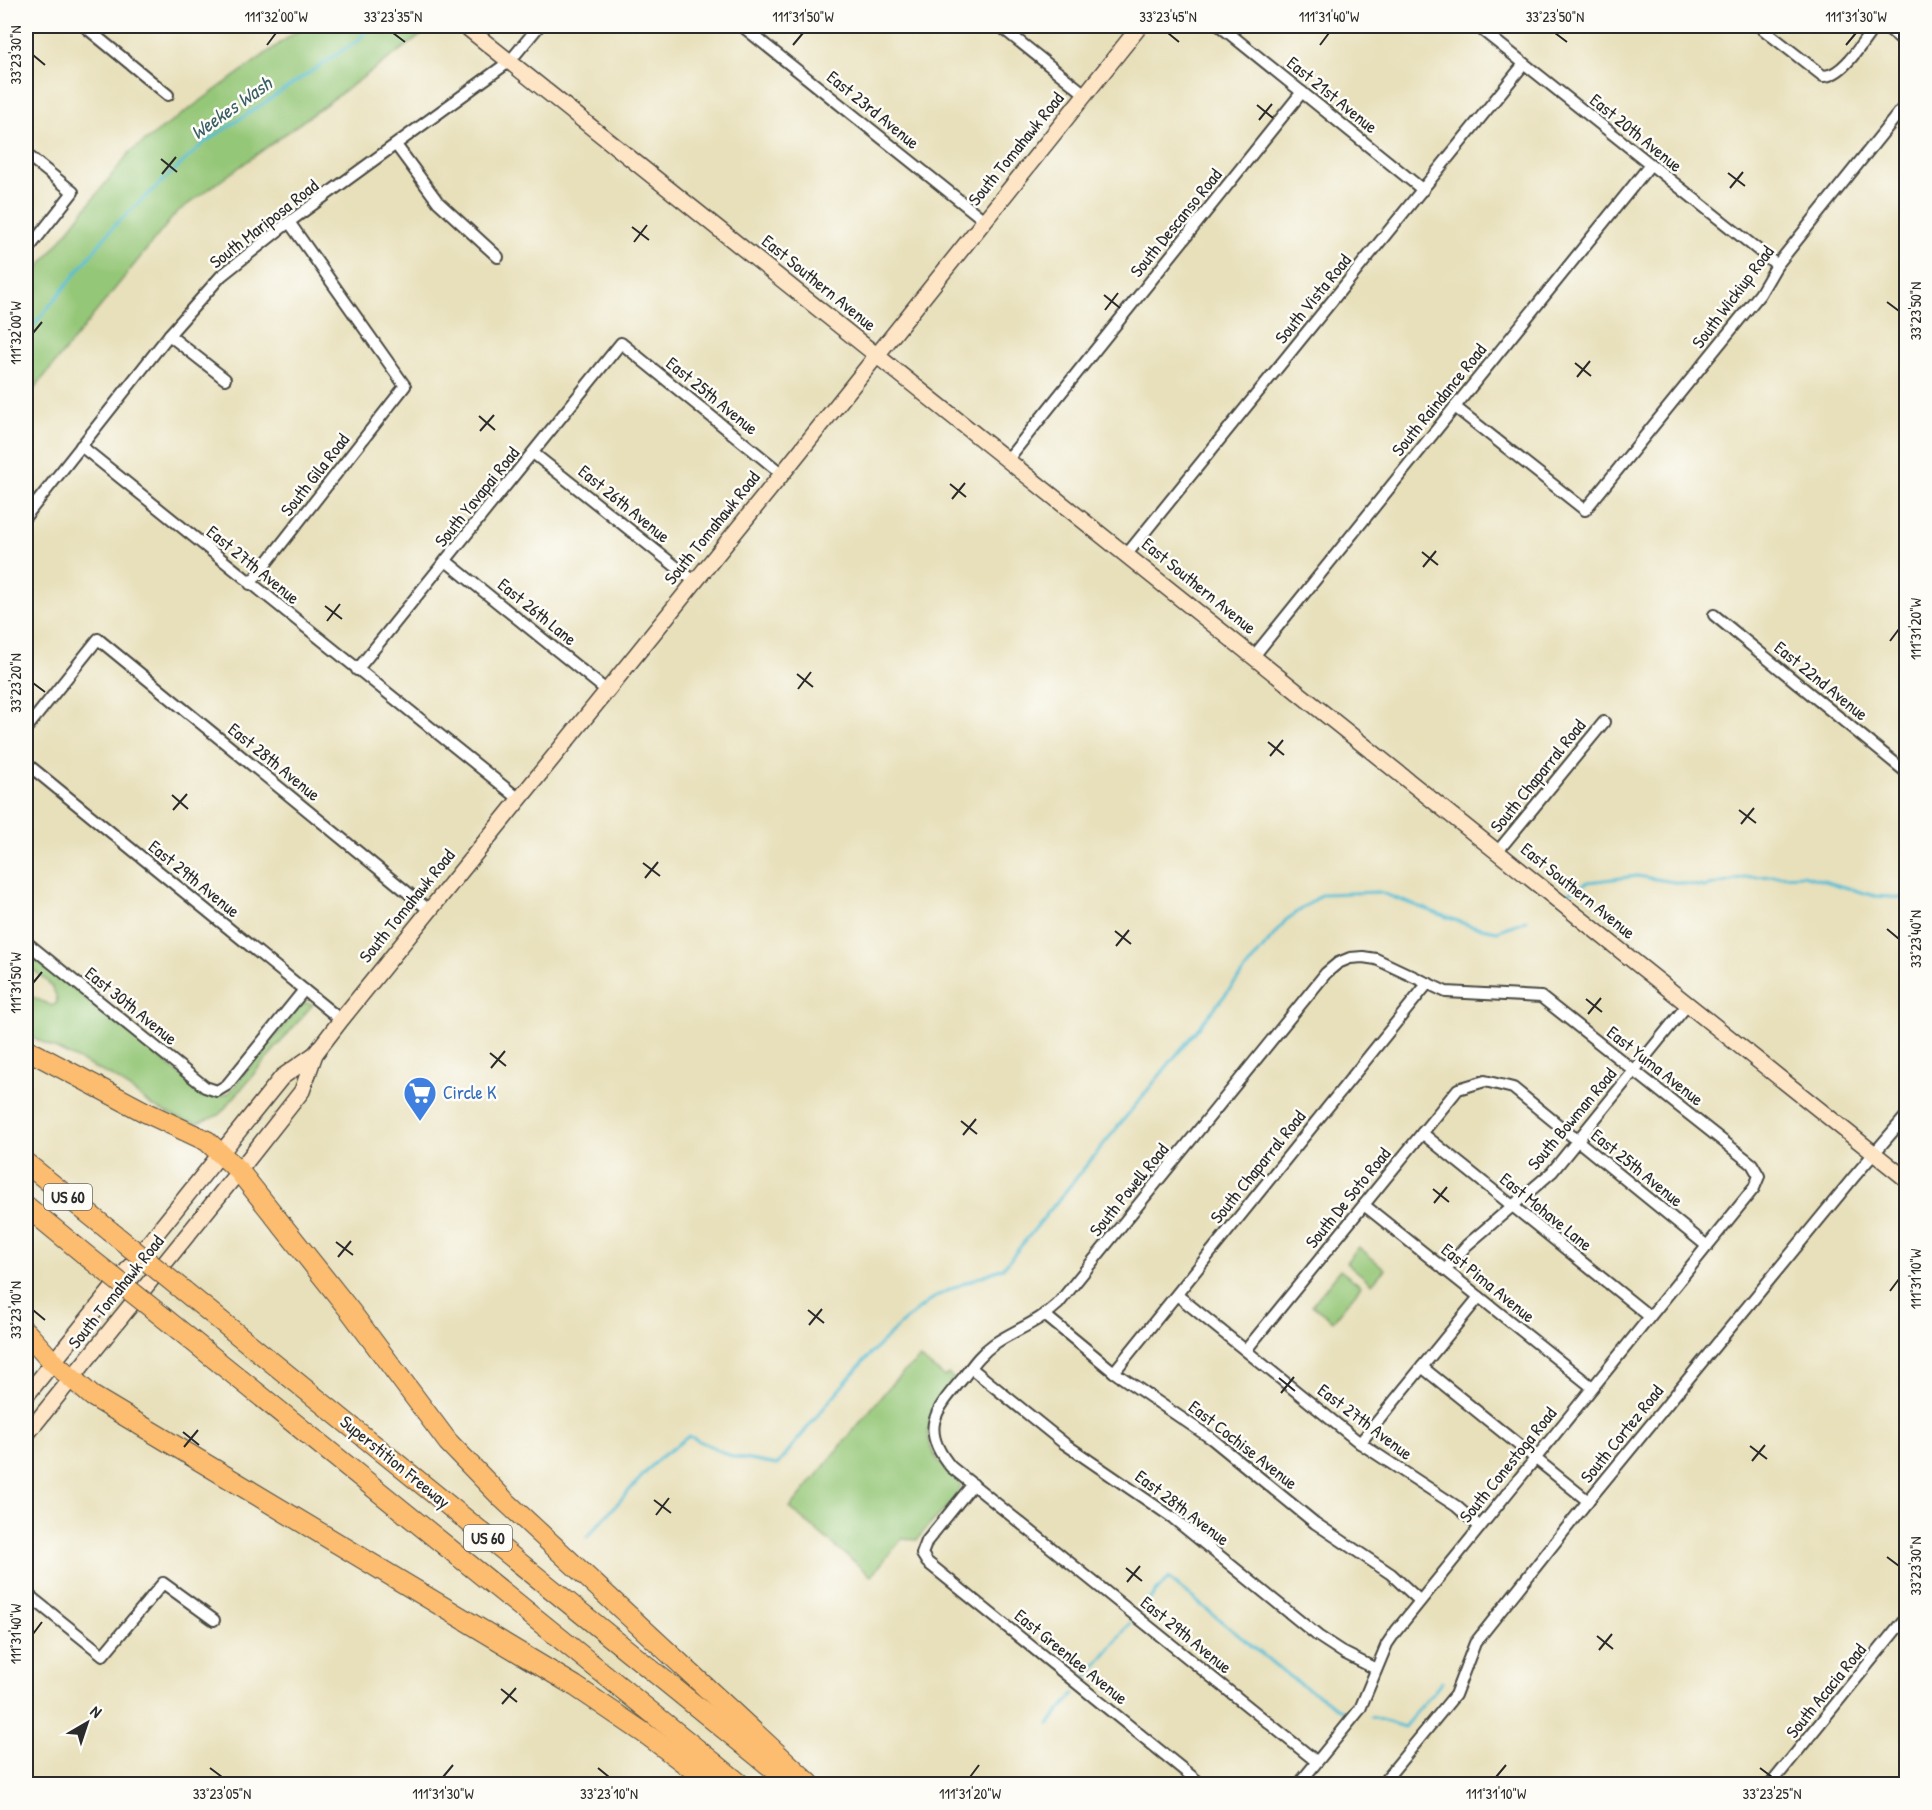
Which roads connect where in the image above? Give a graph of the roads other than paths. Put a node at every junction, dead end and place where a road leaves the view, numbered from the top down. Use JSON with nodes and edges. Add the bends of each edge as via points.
{"nodes":[{"id":1,"x":84,"y":26,"type":"edge"},
{"id":2,"x":465,"y":26,"type":"edge"},
{"id":3,"x":538,"y":26,"type":"edge"},
{"id":4,"x":742,"y":26,"type":"edge"},
{"id":5,"x":1000,"y":26,"type":"edge"},
{"id":6,"x":1140,"y":26,"type":"edge"},
{"id":7,"x":1220,"y":26,"type":"edge"},
{"id":8,"x":1477,"y":26,"type":"edge"},
{"id":9,"x":1759,"y":26,"type":"edge"},
{"id":10,"x":1780,"y":26,"type":"edge"},
{"id":11,"x":1875,"y":26,"type":"edge"},
{"id":12,"x":1885,"y":26,"type":"edge"},
{"id":13,"x":1772,"y":36,"type":"junction"},
{"id":14,"x":1906,"y":43,"type":"edge"},
{"id":15,"x":510,"y":61,"type":"junction"},
{"id":16,"x":1524,"y":64,"type":"junction"},
{"id":17,"x":1302,"y":92,"type":"junction"},
{"id":18,"x":1085,"y":94,"type":"junction"},
{"id":19,"x":168,"y":95,"type":"dead end"},
{"id":20,"x":1906,"y":104,"type":"edge"},
{"id":21,"x":396,"y":145,"type":"junction"},
{"id":22,"x":26,"y":154,"type":"edge"},
{"id":23,"x":1650,"y":165,"type":"junction"},
{"id":24,"x":1423,"y":190,"type":"junction"},
{"id":25,"x":984,"y":220,"type":"junction"},
{"id":26,"x":290,"y":222,"type":"junction"},
{"id":27,"x":26,"y":252,"type":"edge"},
{"id":28,"x":498,"y":257,"type":"dead end"},
{"id":29,"x":1777,"y":265,"type":"junction"},
{"id":30,"x":169,"y":335,"type":"junction"},
{"id":31,"x":621,"y":343,"type":"joint"},
{"id":32,"x":878,"y":354,"type":"junction"},
{"id":33,"x":225,"y":379,"type":"dead end"},
{"id":34,"x":1455,"y":407,"type":"junction"},
{"id":35,"x":81,"y":446,"type":"junction"},
{"id":36,"x":533,"y":453,"type":"junction"},
{"id":37,"x":1008,"y":459,"type":"junction"},
{"id":38,"x":782,"y":474,"type":"junction"},
{"id":39,"x":26,"y":516,"type":"edge"},
{"id":40,"x":1127,"y":554,"type":"junction"},
{"id":41,"x":446,"y":561,"type":"junction"},
{"id":42,"x":694,"y":581,"type":"junction"},
{"id":43,"x":250,"y":584,"type":"junction"},
{"id":44,"x":1714,"y":615,"type":"dead end"},
{"id":45,"x":1254,"y":656,"type":"junction"},
{"id":46,"x":357,"y":670,"type":"junction"},
{"id":47,"x":606,"y":690,"type":"junction"},
{"id":48,"x":1604,"y":722,"type":"dead end"},
{"id":49,"x":26,"y":729,"type":"edge"},
{"id":50,"x":26,"y":763,"type":"edge"},
{"id":51,"x":1906,"y":772,"type":"edge"},
{"id":52,"x":519,"y":798,"type":"junction"},
{"id":53,"x":1498,"y":851,"type":"junction"},
{"id":54,"x":429,"y":910,"type":"junction"},
{"id":55,"x":26,"y":942,"type":"edge"},
{"id":56,"x":1350,"y":958,"type":"joint"},
{"id":57,"x":1428,"y":983,"type":"junction"},
{"id":58,"x":304,"y":990,"type":"junction"},
{"id":59,"x":1688,"y":1004,"type":"junction"},
{"id":60,"x":341,"y":1020,"type":"junction"},
{"id":61,"x":26,"y":1049,"type":"edge"},
{"id":62,"x":315,"y":1054,"type":"junction"},
{"id":63,"x":1634,"y":1071,"type":"junction"},
{"id":64,"x":1485,"y":1081,"type":"joint"},
{"id":65,"x":1906,"y":1116,"type":"edge"},
{"id":66,"x":1422,"y":1132,"type":"junction"},
{"id":67,"x":1578,"y":1140,"type":"junction"},
{"id":68,"x":221,"y":1154,"type":"junction"},
{"id":69,"x":1874,"y":1154,"type":"junction"},
{"id":70,"x":26,"y":1163,"type":"edge"},
{"id":71,"x":239,"y":1171,"type":"junction"},
{"id":72,"x":1759,"y":1176,"type":"joint"},
{"id":73,"x":1906,"y":1179,"type":"edge"},
{"id":74,"x":1364,"y":1205,"type":"junction"},
{"id":75,"x":26,"y":1206,"type":"edge"},
{"id":76,"x":1514,"y":1206,"type":"junction"},
{"id":77,"x":1707,"y":1246,"type":"junction"},
{"id":78,"x":1445,"y":1270,"type":"junction"},
{"id":79,"x":1177,"y":1295,"type":"junction"},
{"id":80,"x":1479,"y":1297,"type":"junction"},
{"id":81,"x":1046,"y":1316,"type":"junction"},
{"id":82,"x":1649,"y":1316,"type":"junction"},
{"id":83,"x":26,"y":1332,"type":"edge"},
{"id":84,"x":1246,"y":1350,"type":"junction"},
{"id":85,"x":52,"y":1362,"type":"junction"},
{"id":86,"x":1422,"y":1367,"type":"junction"},
{"id":87,"x":971,"y":1368,"type":"junction"},
{"id":88,"x":1114,"y":1372,"type":"junction"},
{"id":89,"x":71,"y":1379,"type":"junction"},
{"id":90,"x":1592,"y":1387,"type":"junction"},
{"id":91,"x":26,"y":1396,"type":"edge"},
{"id":92,"x":933,"y":1434,"type":"joint"},
{"id":93,"x":26,"y":1435,"type":"edge"},
{"id":94,"x":1360,"y":1443,"type":"junction"},
{"id":95,"x":1535,"y":1458,"type":"junction"},
{"id":96,"x":973,"y":1484,"type":"junction"},
{"id":97,"x":1588,"y":1502,"type":"junction"},
{"id":98,"x":1480,"y":1527,"type":"junction"},
{"id":99,"x":26,"y":1593,"type":"edge"},
{"id":100,"x":1419,"y":1600,"type":"junction"},
{"id":101,"x":1906,"y":1617,"type":"edge"},
{"id":102,"x":214,"y":1620,"type":"dead end"},
{"id":103,"x":1376,"y":1669,"type":"junction"},
{"id":104,"x":1317,"y":1762,"type":"junction"},
{"id":105,"x":712,"y":1785,"type":"edge"},
{"id":106,"x":740,"y":1785,"type":"edge"},
{"id":107,"x":793,"y":1785,"type":"edge"},
{"id":108,"x":810,"y":1785,"type":"edge"},
{"id":109,"x":1201,"y":1785,"type":"edge"},
{"id":110,"x":1299,"y":1785,"type":"edge"},
{"id":111,"x":1383,"y":1785,"type":"edge"},
{"id":112,"x":1771,"y":1785,"type":"edge"}],
"edges":[{"from":1,"to":19,"type":"street"},
{"from":2,"to":15,"type":"main road","name":"East Southern Avenue"},
{"from":3,"to":15,"type":"street","name":"South Mariposa Road"},
{"from":4,"to":25,"type":"street","name":"East 23rd Avenue"},
{"from":5,"to":18,"type":"street"},
{"from":6,"to":18,"type":"main road","name":"South Tomahawk Road"},
{"from":7,"to":17,"type":"street","name":"East 21st Avenue"},
{"from":8,"to":16,"type":"street","name":"East 20th Avenue"},
{"from":9,"to":13,"type":"street"},
{"from":10,"to":13,"type":"street"},
{"from":11,"to":13,"type":"street","via":[[1839,72],[1829,76],[1823,76]]},
{"from":12,"to":14,"type":"street"},
{"from":15,"to":21,"type":"street","name":"South Mariposa Road"},
{"from":15,"to":32,"type":"main road","name":"East Southern Avenue"},
{"from":16,"to":23,"type":"street","name":"East 20th Avenue"},
{"from":16,"to":24,"type":"street","name":"South Vista Road"},
{"from":17,"to":24,"type":"street","name":"East 21st Avenue"},
{"from":17,"to":37,"type":"street","name":"South Descanso Road"},
{"from":18,"to":25,"type":"main road","name":"South Tomahawk Road"},
{"from":20,"to":29,"type":"street","name":"South Wickiup Road"},
{"from":21,"to":26,"type":"street","name":"South Mariposa Road"},
{"from":21,"to":28,"type":"street","via":[[438,202]]},
{"from":22,"to":27,"type":"street","via":[[73,192]]},
{"from":23,"to":29,"type":"street","name":"East 20th Avenue"},
{"from":23,"to":34,"type":"street","name":"South Raindance Road"},
{"from":24,"to":40,"type":"street","name":"South Vista Road"},
{"from":25,"to":32,"type":"main road","name":"South Tomahawk Road"},
{"from":26,"to":30,"type":"street","name":"South Mariposa Road","via":[[221,276]]},
{"from":26,"to":43,"type":"street","name":"South Gila Road","via":[[405,386]]},
{"from":29,"to":34,"type":"street","name":"South Wickiup Road","via":[[1760,294],[1585,510]]},
{"from":30,"to":33,"type":"street"},
{"from":30,"to":35,"type":"street","name":"South Mariposa Road"},
{"from":31,"to":36,"type":"street","name":"South Yavapai Road"},
{"from":31,"to":38,"type":"street","name":"East 25th Avenue"},
{"from":32,"to":37,"type":"main road","name":"East Southern Avenue"},
{"from":32,"to":38,"type":"main road","name":"South Tomahawk Road"},
{"from":34,"to":45,"type":"street","name":"South Raindance Road"},
{"from":35,"to":39,"type":"street","name":"South Mariposa Road"},
{"from":35,"to":43,"type":"street","name":"East 27th Avenue"},
{"from":36,"to":41,"type":"street","name":"South Yavapai Road"},
{"from":36,"to":42,"type":"street","name":"East 26th Avenue"},
{"from":37,"to":40,"type":"main road","name":"East Southern Avenue"},
{"from":38,"to":42,"type":"main road","name":"South Tomahawk Road"},
{"from":40,"to":45,"type":"main road","name":"East Southern Avenue"},
{"from":41,"to":46,"type":"street","name":"South Yavapai Road"},
{"from":41,"to":47,"type":"street","name":"East 26th Lane"},
{"from":42,"to":47,"type":"main road","name":"South Tomahawk Road"},
{"from":43,"to":46,"type":"street","name":"East 27th Avenue"},
{"from":44,"to":51,"type":"street","name":"East 22nd Avenue"},
{"from":45,"to":53,"type":"main road","name":"East Southern Avenue"},
{"from":46,"to":52,"type":"street","name":"East 27th Avenue"},
{"from":47,"to":52,"type":"main road","name":"South Tomahawk Road"},
{"from":48,"to":53,"type":"street","name":"South Chaparral Road"},
{"from":49,"to":54,"type":"street","name":"East 28th Avenue","via":[[98,639]]},
{"from":50,"to":58,"type":"street","name":"East 29th Avenue"},
{"from":52,"to":54,"type":"main road","name":"South Tomahawk Road"},
{"from":53,"to":59,"type":"main road","name":"East Southern Avenue"},
{"from":54,"to":60,"type":"main road","name":"South Tomahawk Road"},
{"from":55,"to":58,"type":"street","name":"East 30th Avenue","via":[[205,1087],[217,1091],[227,1085]]},
{"from":56,"to":57,"type":"street","name":"East Yuma Avenue","via":[[1376,959]]},
{"from":56,"to":81,"type":"street","name":"South Powell Road","via":[[1326,973]]},
{"from":57,"to":63,"type":"street","name":"East Yuma Avenue","via":[[1446,992],[1541,998]]},
{"from":57,"to":79,"type":"street","name":"South Chaparral Road"},
{"from":58,"to":60,"type":"street","name":"East 29th Avenue"},
{"from":59,"to":63,"type":"street","name":"South Bowman Road"},
{"from":59,"to":69,"type":"main road","name":"East Southern Avenue"},
{"from":60,"to":62,"type":"main road","name":"South Tomahawk Road"},
{"from":61,"to":68,"type":"highway","via":[[207,1141]]},
{"from":62,"to":68,"type":"main road","name":"South Tomahawk Road","via":[[282,1077]]},
{"from":62,"to":71,"type":"main road","name":"South Tomahawk Road","via":[[302,1091]]},
{"from":63,"to":67,"type":"street","name":"South Bowman Road"},
{"from":63,"to":72,"type":"street","name":"East Yuma Avenue","via":[[1752,1164]]},
{"from":64,"to":66,"type":"street","name":"South De Soto Road","via":[[1458,1089]]},
{"from":64,"to":67,"type":"street","name":"East 25th Avenue","via":[[1513,1088]]},
{"from":65,"to":69,"type":"street","name":"South Cortez Road"},
{"from":66,"to":74,"type":"street","name":"South De Soto Road"},
{"from":66,"to":76,"type":"street","name":"East Mohave Lane"},
{"from":67,"to":76,"type":"street","name":"South Bowman Road","via":[[1552,1172]]},
{"from":67,"to":77,"type":"street","name":"East 25th Avenue"},
{"from":68,"to":71,"type":"highway"},
{"from":68,"to":85,"type":"main road","name":"South Tomahawk Road"},
{"from":69,"to":73,"type":"main road","name":"East Southern Avenue"},
{"from":69,"to":97,"type":"street","name":"South Cortez Road"},
{"from":70,"to":107,"type":"highway","name":"Superstition Freeway","number":"US 60","bridge":true},
{"from":71,"to":89,"type":"main road","name":"South Tomahawk Road"},
{"from":71,"to":108,"type":"highway","via":[[448,1442],[503,1499]]},
{"from":72,"to":77,"type":"street","name":"South Conestoga Road","via":[[1754,1188]]},
{"from":74,"to":78,"type":"street","name":"East Pima Avenue"},
{"from":74,"to":84,"type":"street","name":"South De Soto Road"},
{"from":75,"to":106,"type":"highway","name":"Superstition Freeway","number":"US 60","bridge":true},
{"from":76,"to":78,"type":"street","name":"South Bowman Road","via":[[1467,1245]]},
{"from":76,"to":82,"type":"street","name":"East Mohave Lane"},
{"from":77,"to":82,"type":"street","name":"South Conestoga Road"},
{"from":78,"to":80,"type":"street","name":"East Pima Avenue"},
{"from":79,"to":84,"type":"street","name":"East 27th Avenue"},
{"from":79,"to":88,"type":"street","name":"South Chaparral Road"},
{"from":80,"to":86,"type":"street"},
{"from":80,"to":90,"type":"street","name":"East Pima Avenue"},
{"from":81,"to":87,"type":"street","name":"South Powell Road","via":[[982,1353]]},
{"from":81,"to":88,"type":"street","name":"East Cochise Avenue"},
{"from":82,"to":90,"type":"street","name":"South Conestoga Road"},
{"from":83,"to":85,"type":"highway"},
{"from":84,"to":94,"type":"street","name":"East 27th Avenue"},
{"from":85,"to":89,"type":"highway"},
{"from":85,"to":91,"type":"main road","name":"South Tomahawk Road"},
{"from":86,"to":94,"type":"street"},
{"from":86,"to":95,"type":"street"},
{"from":87,"to":92,"type":"street","name":"South Powell Road","via":[[943,1402]]},
{"from":87,"to":103,"type":"street","name":"East 28th Avenue","via":[[1065,1444],[1173,1518],[1318,1636]]},
{"from":88,"to":100,"type":"street","name":"East Cochise Avenue","via":[[1212,1439],[1315,1523],[1391,1574]]},
{"from":89,"to":93,"type":"main road","name":"South Tomahawk Road"},
{"from":89,"to":105,"type":"highway","via":[[92,1396],[575,1686]]},
{"from":90,"to":95,"type":"street","name":"South Conestoga Road"},
{"from":92,"to":96,"type":"street","name":"East 29th Avenue","via":[[951,1467]]},
{"from":94,"to":98,"type":"street","name":"East 27th Avenue","via":[[1456,1506]]},
{"from":95,"to":97,"type":"street"},
{"from":95,"to":98,"type":"street","name":"South Conestoga Road"},
{"from":96,"to":104,"type":"street","name":"East 29th Avenue"},
{"from":96,"to":109,"type":"street","name":"East Greenlee Avenue","via":[[927,1541],[922,1554],[927,1562]]},
{"from":97,"to":111,"type":"street","name":"South Cortez Road","via":[[1475,1643],[1455,1695]]},
{"from":98,"to":100,"type":"street","name":"South Conestoga Road"},
{"from":99,"to":102,"type":"street","via":[[103,1655],[163,1583]]},
{"from":100,"to":103,"type":"street","name":"South Conestoga Road","via":[[1387,1644]]},
{"from":101,"to":112,"type":"street","name":"South Acacia Road"},
{"from":103,"to":104,"type":"street","name":"South Conestoga Road","via":[[1360,1709]]},
{"from":104,"to":110,"type":"street","name":"South Conestoga Road"}]}
